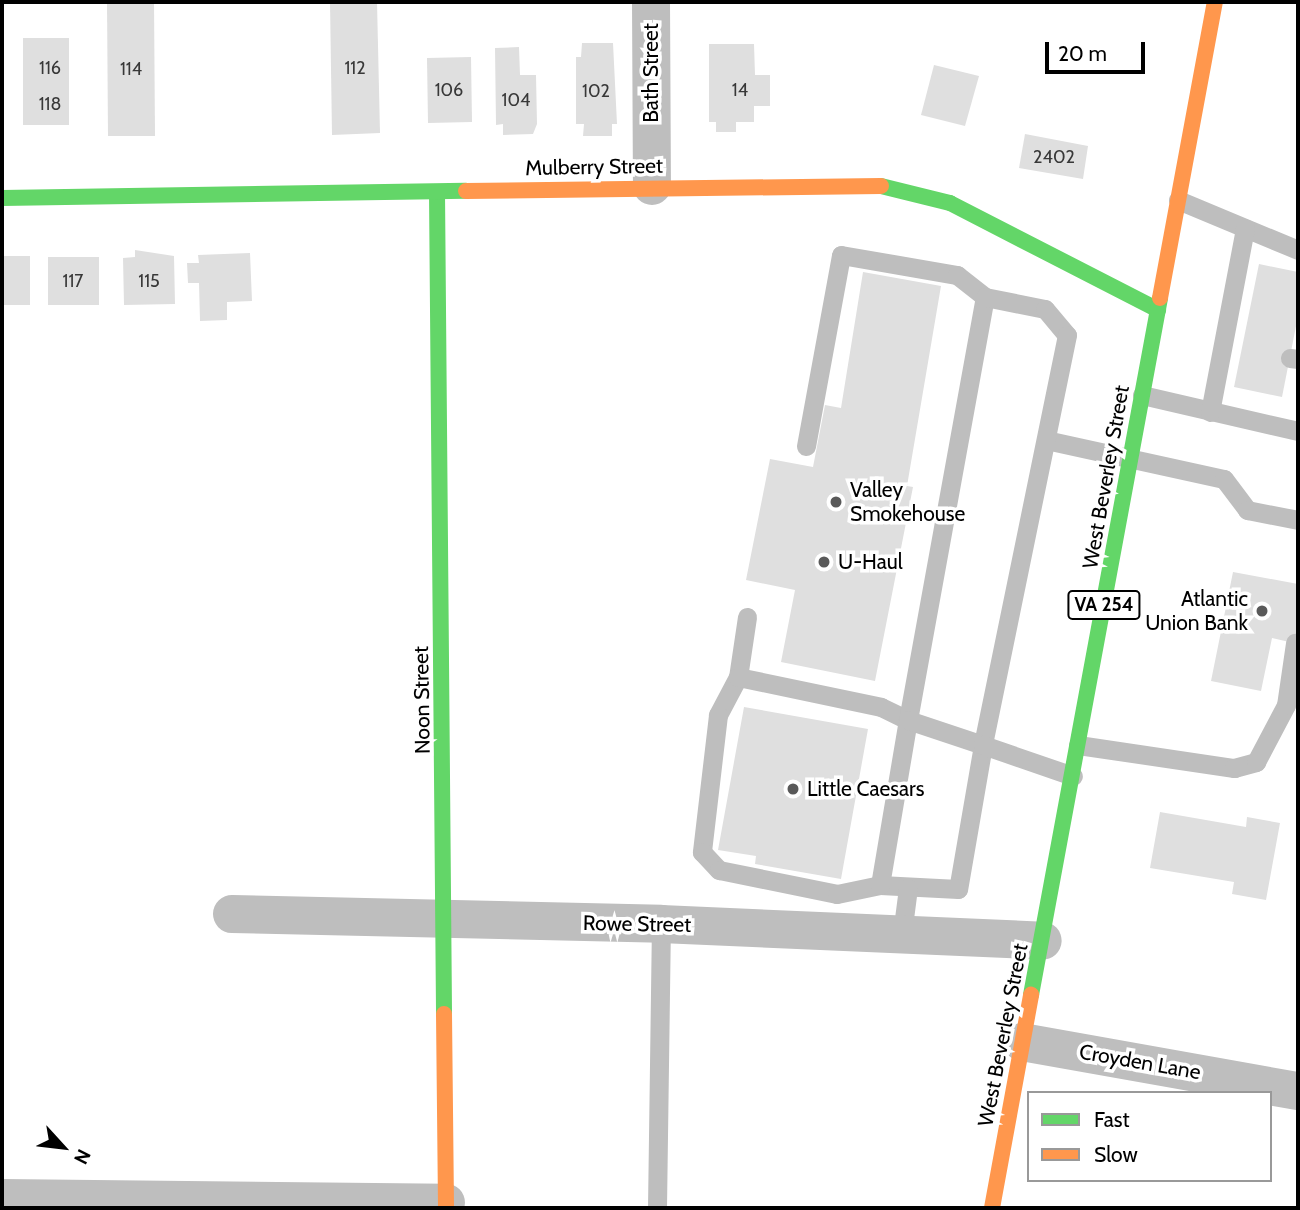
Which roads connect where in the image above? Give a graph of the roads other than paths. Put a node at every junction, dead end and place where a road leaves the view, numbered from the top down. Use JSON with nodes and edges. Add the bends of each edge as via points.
{"nodes":[{"id":1,"x":651,"y":2,"type":"edge"},
{"id":2,"x":1215,"y":2,"type":"edge"},
{"id":3,"x":652,"y":186,"type":"junction"},
{"id":4,"x":437,"y":192,"type":"junction"},
{"id":5,"x":2,"y":198,"type":"edge"},
{"id":6,"x":1178,"y":200,"type":"junction"},
{"id":7,"x":1245,"y":228,"type":"junction"},
{"id":8,"x":1298,"y":250,"type":"edge"},
{"id":9,"x":985,"y":297,"type":"junction"},
{"id":10,"x":1231,"y":302,"type":"junction"},
{"id":11,"x":1251,"y":305,"type":"dead end"},
{"id":12,"x":1158,"y":310,"type":"junction"},
{"id":13,"x":1142,"y":396,"type":"junction"},
{"id":14,"x":1210,"y":412,"type":"junction"},
{"id":15,"x":1298,"y":431,"type":"edge"},
{"id":16,"x":1046,"y":440,"type":"junction"},
{"id":17,"x":806,"y":446,"type":"dead end"},
{"id":18,"x":1131,"y":456,"type":"junction"},
{"id":19,"x":1298,"y":520,"type":"edge"},
{"id":20,"x":747,"y":617,"type":"dead end"},
{"id":21,"x":1295,"y":643,"type":"dead end"},
{"id":22,"x":738,"y":677,"type":"junction"},
{"id":23,"x":1292,"y":706,"type":"edge"},
{"id":24,"x":908,"y":720,"type":"junction"},
{"id":25,"x":983,"y":744,"type":"junction"},
{"id":26,"x":1078,"y":745,"type":"junction"},
{"id":27,"x":1073,"y":776,"type":"junction"},
{"id":28,"x":880,"y":885,"type":"junction"},
{"id":29,"x":908,"y":888,"type":"junction"},
{"id":30,"x":232,"y":914,"type":"dead end"},
{"id":31,"x":445,"y":920,"type":"junction"},
{"id":32,"x":661,"y":924,"type":"junction"},
{"id":33,"x":902,"y":934,"type":"junction"},
{"id":34,"x":1043,"y":941,"type":"junction"},
{"id":35,"x":1022,"y":1042,"type":"junction"},
{"id":36,"x":1298,"y":1091,"type":"edge"},
{"id":37,"x":2,"y":1198,"type":"edge"},
{"id":38,"x":112,"y":1204,"type":"edge"},
{"id":39,"x":446,"y":1206,"type":"edge"},
{"id":40,"x":657,"y":1208,"type":"edge"},
{"id":41,"x":992,"y":1208,"type":"edge"}],
"edges":[{"from":1,"to":3,"type":"street","name":"Bath Street"},
{"from":2,"to":6,"type":"street","name":"West Beverley Street","number":"VA 254"},
{"from":3,"to":4,"type":"street","name":"Mulberry Street"},
{"from":3,"to":12,"type":"street","name":"Mulberry Street","via":[[867,184],[909,189],[950,203]]},
{"from":4,"to":5,"type":"street","name":"Mulberry Street"},
{"from":4,"to":31,"type":"street","name":"Noon Street"},
{"from":6,"to":7,"type":"lane"},
{"from":6,"to":12,"type":"street","name":"West Beverley Street","number":"VA 254"},
{"from":7,"to":8,"type":"lane"},
{"from":7,"to":10,"type":"lane"},
{"from":9,"to":16,"type":"lane","via":[[1045,309],[1067,335]]},
{"from":9,"to":17,"type":"lane","via":[[957,275],[841,255]]},
{"from":9,"to":24,"type":"lane"},
{"from":10,"to":11,"type":"lane"},
{"from":10,"to":14,"type":"lane","via":[[1232,347]]},
{"from":12,"to":13,"type":"street","name":"West Beverley Street","number":"VA 254"},
{"from":13,"to":14,"type":"lane"},
{"from":13,"to":18,"type":"street","name":"West Beverley Street","number":"VA 254"},
{"from":14,"to":15,"type":"lane"},
{"from":16,"to":18,"type":"lane"},
{"from":16,"to":25,"type":"lane"},
{"from":18,"to":19,"type":"lane","via":[[1224,479],[1247,510]]},
{"from":18,"to":26,"type":"street","name":"West Beverley Street","number":"VA 254"},
{"from":20,"to":22,"type":"lane"},
{"from":21,"to":23,"type":"lane"},
{"from":22,"to":24,"type":"lane","via":[[881,707]]},
{"from":22,"to":28,"type":"lane","via":[[718,715],[702,852],[719,870],[837,894]]},
{"from":23,"to":26,"type":"lane","via":[[1256,762],[1234,768]]},
{"from":24,"to":25,"type":"lane"},
{"from":24,"to":28,"type":"lane"},
{"from":25,"to":27,"type":"lane"},
{"from":25,"to":29,"type":"lane","via":[[958,890]]},
{"from":26,"to":27,"type":"street","name":"West Beverley Street","number":"VA 254"},
{"from":27,"to":34,"type":"street","name":"West Beverley Street","number":"VA 254"},
{"from":28,"to":29,"type":"lane"},
{"from":29,"to":33,"type":"lane"},
{"from":30,"to":31,"type":"street","name":"Rowe Street"},
{"from":31,"to":32,"type":"street","name":"Rowe Street"},
{"from":31,"to":39,"type":"street","name":"Noon Street"},
{"from":32,"to":33,"type":"street","name":"Rowe Street"},
{"from":32,"to":40,"type":"lane"},
{"from":33,"to":34,"type":"street","name":"Rowe Street"},
{"from":34,"to":35,"type":"street","name":"West Beverley Street","number":"VA 254"},
{"from":35,"to":36,"type":"street","name":"Croyden Lane"},
{"from":35,"to":41,"type":"street","name":"West Beverley Street","number":"VA 254"},
{"from":37,"to":38,"type":"street"},
{"from":38,"to":39,"type":"street"}]}
